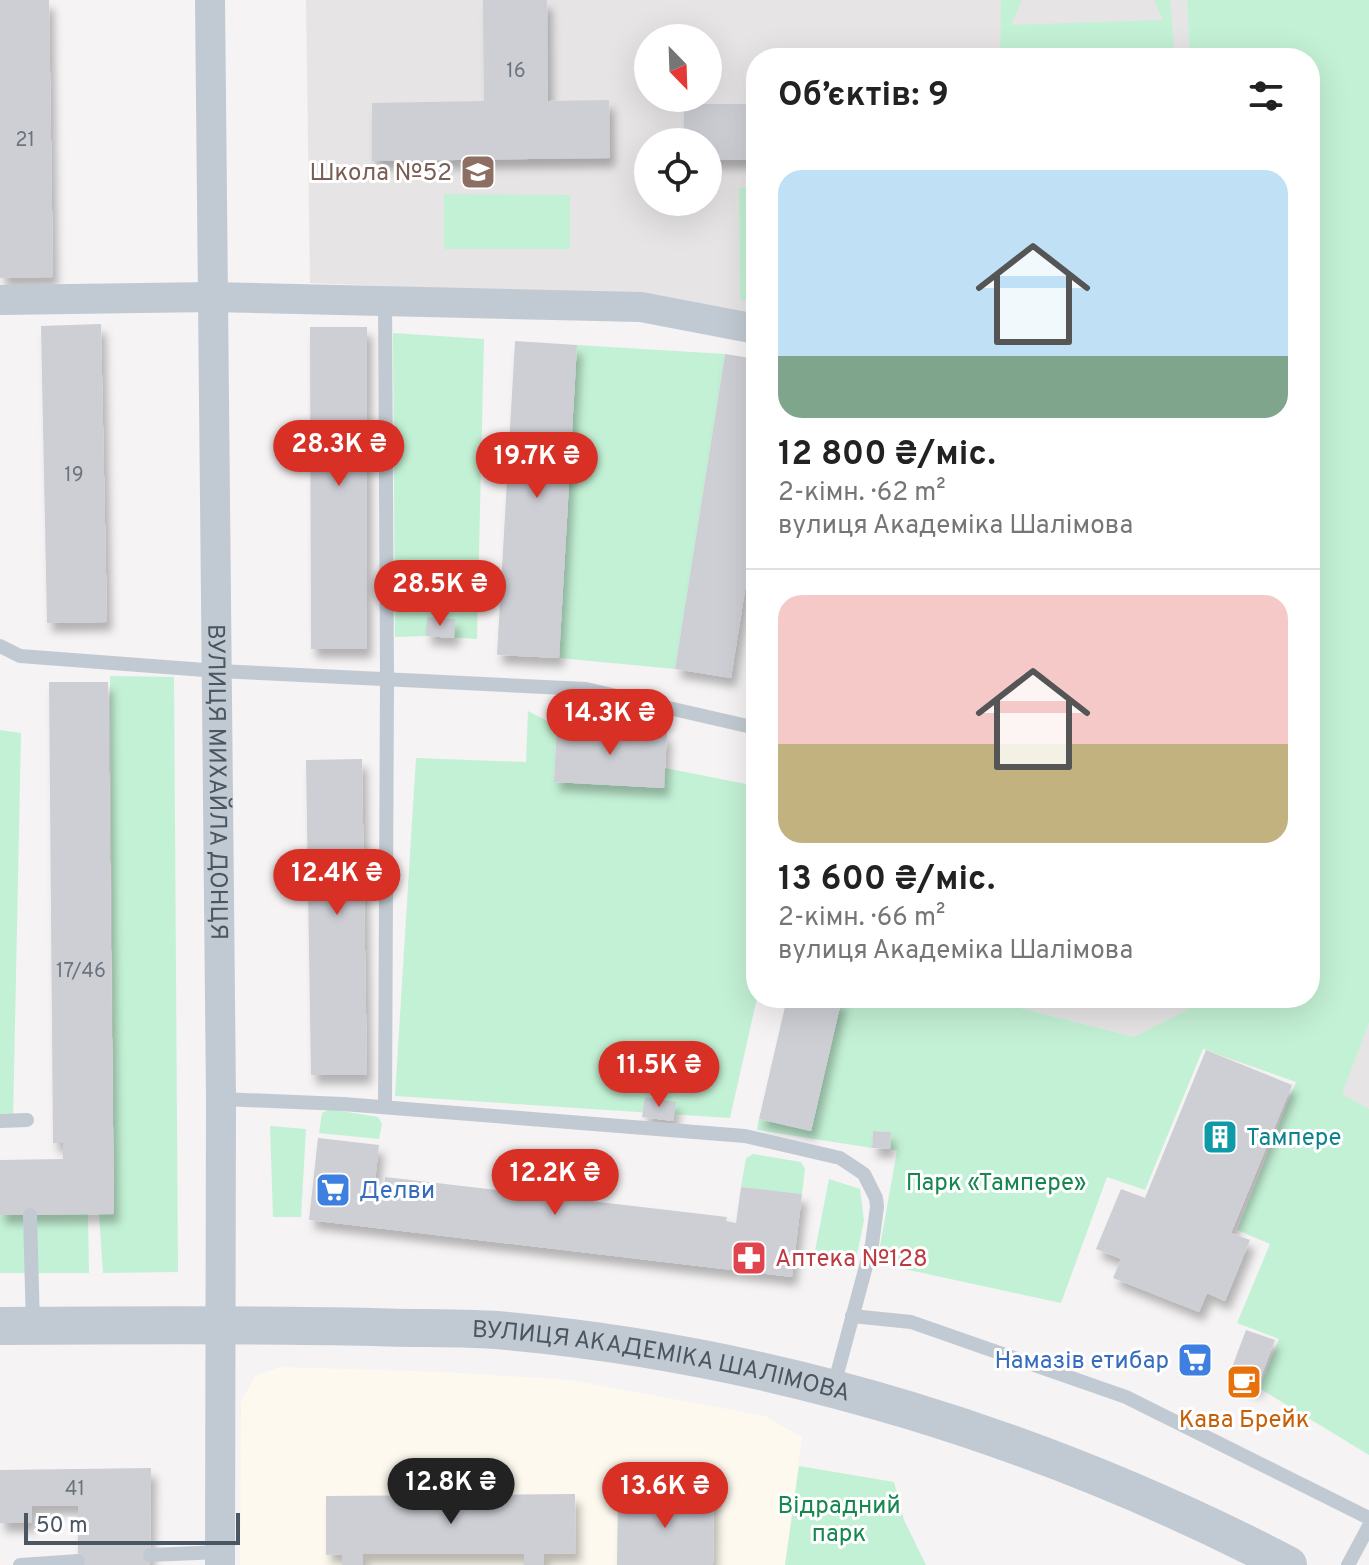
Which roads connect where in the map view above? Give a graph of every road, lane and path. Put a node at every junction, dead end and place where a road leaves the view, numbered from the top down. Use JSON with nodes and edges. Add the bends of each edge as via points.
{"nodes":[{"id":1,"x":210,"y":0,"type":"edge"},
{"id":2,"x":212,"y":297,"type":"junction"},
{"id":3,"x":0,"y":300,"type":"edge"},
{"id":4,"x":385,"y":301,"type":"junction"},
{"id":5,"x":746,"y":327,"type":"edge"},
{"id":6,"x":0,"y":646,"type":"edge"},
{"id":7,"x":218,"y":671,"type":"junction"},
{"id":8,"x":387,"y":679,"type":"junction"},
{"id":9,"x":746,"y":726,"type":"edge"},
{"id":10,"x":221,"y":1099,"type":"junction"},
{"id":11,"x":385,"y":1107,"type":"junction"},
{"id":12,"x":27,"y":1120,"type":"dead end"},
{"id":13,"x":0,"y":1121,"type":"edge"},
{"id":14,"x":30,"y":1215,"type":"dead end"},
{"id":15,"x":852,"y":1316,"type":"junction"},
{"id":16,"x":11,"y":1331,"type":"edge"},
{"id":17,"x":220,"y":1332,"type":"junction"},
{"id":18,"x":833,"y":1389,"type":"junction"},
{"id":19,"x":1369,"y":1518,"type":"edge"},
{"id":20,"x":1369,"y":1526,"type":"edge"},
{"id":21,"x":150,"y":1555,"type":"dead end"},
{"id":22,"x":220,"y":1559,"type":"edge"},
{"id":23,"x":78,"y":1561,"type":"dead end"},
{"id":24,"x":20,"y":1565,"type":"edge"},
{"id":25,"x":1259,"y":1565,"type":"edge"},
{"id":26,"x":1288,"y":1565,"type":"edge"},
{"id":27,"x":1348,"y":1565,"type":"edge"}],
"edges":[{"from":1,"to":2,"type":"street","name":"ВУЛИЦЯ МИХАЙЛА ДОНЦЯ"},
{"from":2,"to":3,"type":"street"},
{"from":2,"to":4,"type":"street"},
{"from":2,"to":7,"type":"street","name":"ВУЛИЦЯ МИХАЙЛА ДОНЦЯ"},
{"from":4,"to":5,"type":"street","via":[[641,307]]},
{"from":4,"to":8,"type":"lane"},
{"from":6,"to":7,"type":"lane","via":[[20,656]]},
{"from":7,"to":8,"type":"lane"},
{"from":7,"to":10,"type":"street","name":"ВУЛИЦЯ МИХАЙЛА ДОНЦЯ"},
{"from":8,"to":9,"type":"lane","via":[[586,689]]},
{"from":8,"to":11,"type":"lane"},
{"from":10,"to":11,"type":"lane"},
{"from":10,"to":17,"type":"street","name":"ВУЛИЦЯ МИХАЙЛА ДОНЦЯ"},
{"from":11,"to":15,"type":"lane","via":[[745,1136],[840,1158],[864,1174],[877,1207]]},
{"from":12,"to":13,"type":"lane"},
{"from":14,"to":16,"type":"lane"},
{"from":15,"to":18,"type":"lane"},
{"from":15,"to":19,"type":"lane","via":[[911,1322],[1126,1397]]},
{"from":16,"to":17,"type":"street","name":"ВУЛИЦЯ АКАДЕМІКА ШАЛІМОВА"},
{"from":17,"to":18,"type":"street","name":"ВУЛИЦЯ АКАДЕМІКА ШАЛІМОВА","via":[[505,1331],[650,1350]]},
{"from":17,"to":22,"type":"street","name":"ВУЛИЦЯ МИХАЙЛА ДОНЦЯ"},
{"from":17,"to":25,"type":"street","name":"ВУЛИЦЯ АКАДЕМІКА ШАЛІМОВА","via":[[507,1345],[646,1363],[783,1391],[884,1416],[1102,1492]]},
{"from":18,"to":26,"type":"street","name":"ВУЛИЦЯ АКАДЕМІКА ШАЛІМОВА","via":[[1078,1469],[1220,1529]]},
{"from":20,"to":27,"type":"lane"},
{"from":21,"to":22,"type":"lane"},
{"from":23,"to":24,"type":"lane"}]}
